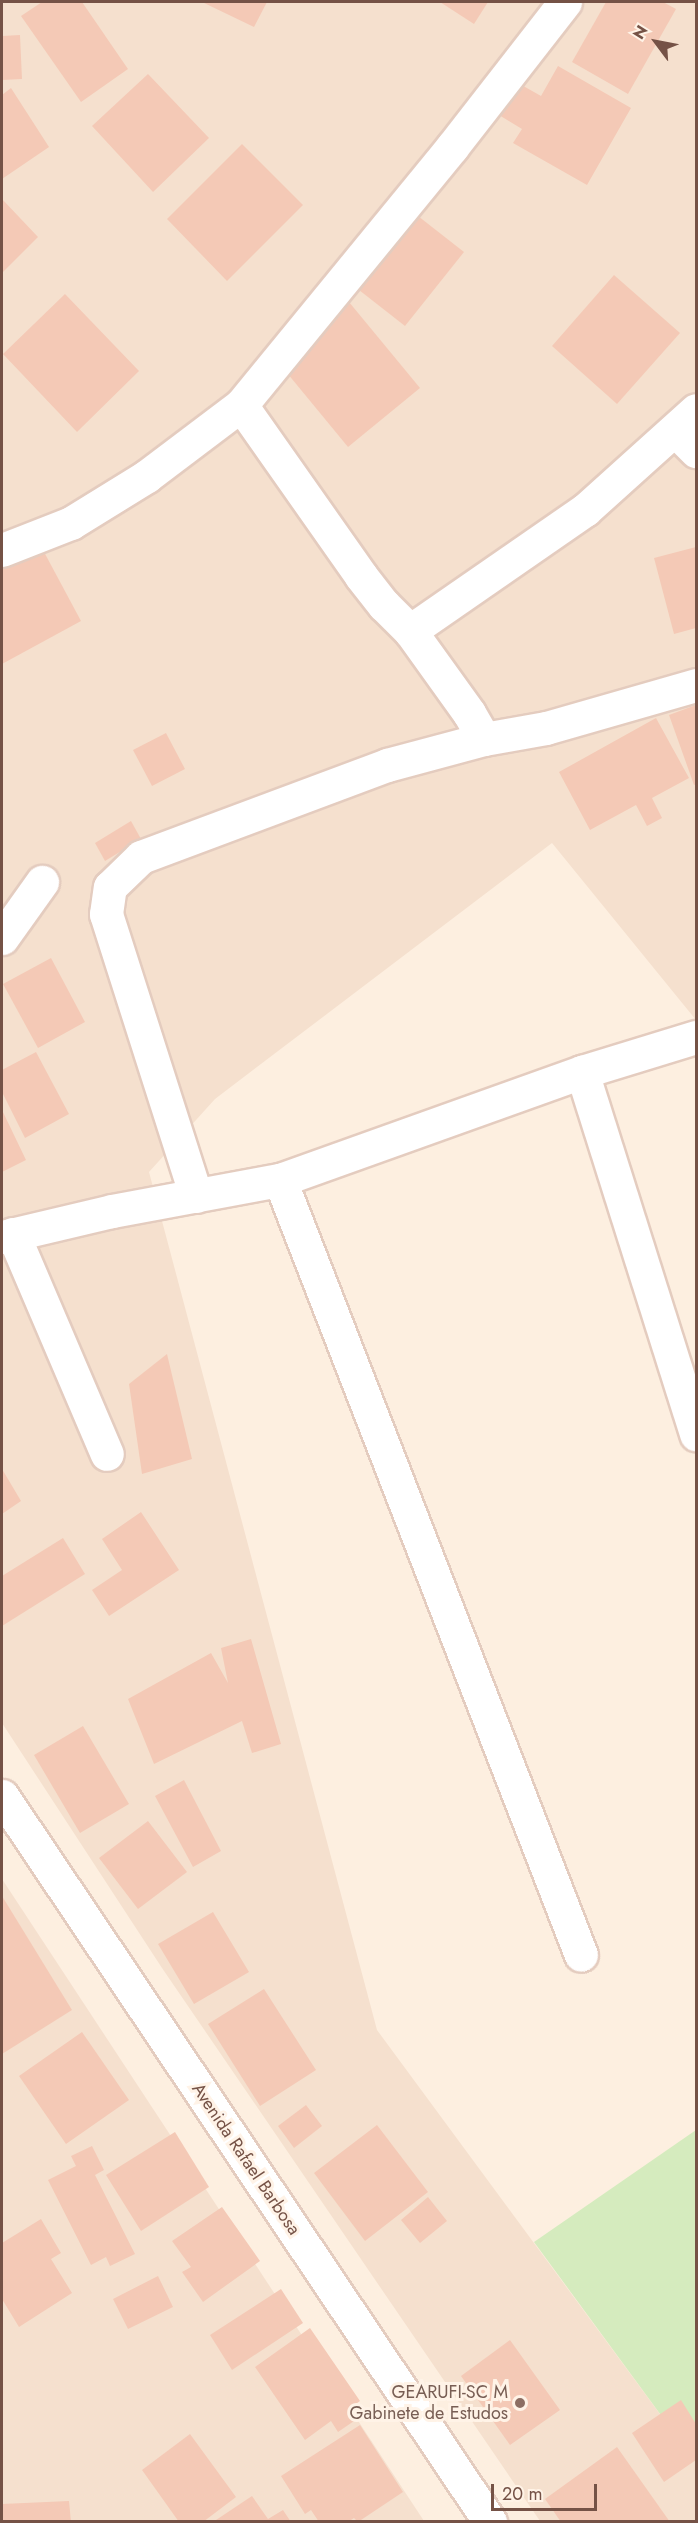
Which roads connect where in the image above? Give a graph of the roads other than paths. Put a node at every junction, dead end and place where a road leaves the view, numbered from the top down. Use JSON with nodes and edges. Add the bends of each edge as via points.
{"nodes":[{"id":1,"x":565,"y":2,"type":"edge"},
{"id":2,"x":241,"y":405,"type":"junction"},
{"id":3,"x":689,"y":430,"type":"edge"},
{"id":4,"x":2,"y":550,"type":"edge"},
{"id":5,"x":410,"y":631,"type":"junction"},
{"id":6,"x":696,"y":685,"type":"edge"},
{"id":7,"x":484,"y":739,"type":"junction"},
{"id":8,"x":42,"y":882,"type":"dead end"},
{"id":9,"x":2,"y":938,"type":"edge"},
{"id":10,"x":696,"y":1037,"type":"edge"},
{"id":11,"x":582,"y":1072,"type":"junction"},
{"id":12,"x":280,"y":1180,"type":"junction"},
{"id":13,"x":196,"y":1196,"type":"junction"},
{"id":14,"x":7,"y":1236,"type":"edge"},
{"id":15,"x":696,"y":1434,"type":"edge"},
{"id":16,"x":107,"y":1454,"type":"dead end"},
{"id":17,"x":2,"y":1796,"type":"edge"},
{"id":18,"x":581,"y":1955,"type":"dead end"},
{"id":19,"x":490,"y":2522,"type":"edge"}],
"edges":[{"from":1,"to":2,"type":"street"},
{"from":2,"to":4,"type":"street","via":[[147,476],[71,523]]},
{"from":2,"to":5,"type":"street","via":[[361,576]]},
{"from":3,"to":5,"type":"street","via":[[585,510]]},
{"from":5,"to":7,"type":"street"},
{"from":6,"to":7,"type":"street","via":[[546,728]]},
{"from":7,"to":13,"type":"street","via":[[387,765],[141,857],[110,887],[106,914]]},
{"from":8,"to":9,"type":"street"},
{"from":10,"to":11,"type":"street"},
{"from":11,"to":12,"type":"street"},
{"from":11,"to":15,"type":"street"},
{"from":12,"to":13,"type":"street"},
{"from":12,"to":18,"type":"street"},
{"from":13,"to":14,"type":"street","via":[[112,1210]]},
{"from":14,"to":16,"type":"street"},
{"from":17,"to":19,"type":"street","name":"Avenida Rafael Barbosa"}]}
